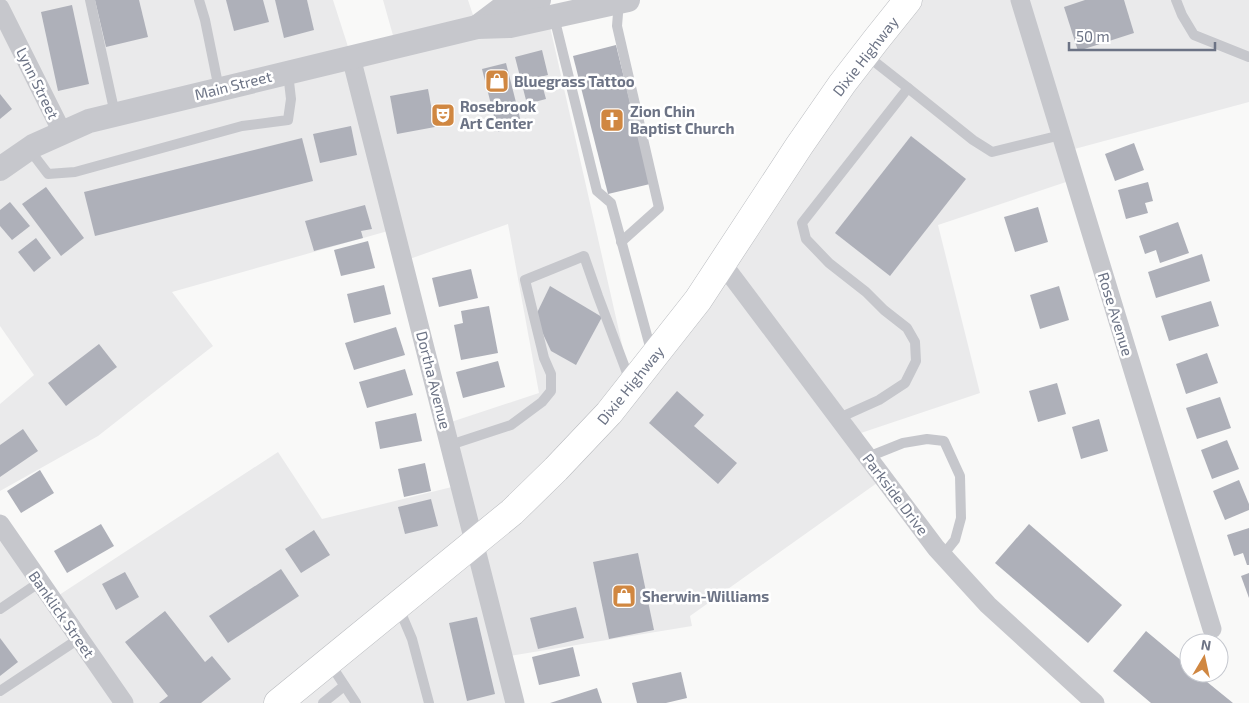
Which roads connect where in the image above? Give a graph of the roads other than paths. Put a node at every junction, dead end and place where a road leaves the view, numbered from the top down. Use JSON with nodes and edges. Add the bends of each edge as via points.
{"nodes":[{"id":1,"x":90,"y":0,"type":"edge"},
{"id":2,"x":199,"y":0,"type":"edge"},
{"id":3,"x":908,"y":0,"type":"edge"},
{"id":4,"x":1020,"y":0,"type":"edge"},
{"id":5,"x":1176,"y":0,"type":"edge"},
{"id":6,"x":622,"y":1,"type":"edge"},
{"id":7,"x":547,"y":8,"type":"edge"},
{"id":8,"x":2,"y":15,"type":"edge"},
{"id":9,"x":864,"y":54,"type":"junction"},
{"id":10,"x":351,"y":56,"type":"junction"},
{"id":11,"x":1249,"y":57,"type":"edge"},
{"id":12,"x":288,"y":72,"type":"junction"},
{"id":13,"x":908,"y":88,"type":"junction"},
{"id":14,"x":219,"y":89,"type":"junction"},
{"id":15,"x":115,"y":114,"type":"junction"},
{"id":16,"x":62,"y":132,"type":"junction"},
{"id":17,"x":1062,"y":135,"type":"junction"},
{"id":18,"x":29,"y":148,"type":"junction"},
{"id":19,"x":0,"y":169,"type":"edge"},
{"id":20,"x":621,"y":242,"type":"junction"},
{"id":21,"x":722,"y":263,"type":"junction"},
{"id":22,"x":653,"y":357,"type":"junction"},
{"id":23,"x":631,"y":385,"type":"junction"},
{"id":24,"x":838,"y":418,"type":"junction"},
{"id":25,"x":450,"y":445,"type":"junction"},
{"id":26,"x":868,"y":457,"type":"junction"},
{"id":27,"x":0,"y":524,"type":"edge"},
{"id":28,"x":475,"y":542,"type":"junction"},
{"id":29,"x":943,"y":555,"type":"junction"},
{"id":30,"x":40,"y":582,"type":"junction"},
{"id":31,"x":398,"y":605,"type":"junction"},
{"id":32,"x":0,"y":609,"type":"edge"},
{"id":33,"x":1212,"y":629,"type":"dead end"},
{"id":34,"x":80,"y":638,"type":"junction"},
{"id":35,"x":329,"y":662,"type":"junction"},
{"id":36,"x":344,"y":686,"type":"junction"},
{"id":37,"x":0,"y":691,"type":"edge"},
{"id":38,"x":124,"y":703,"type":"edge"},
{"id":39,"x":278,"y":703,"type":"edge"},
{"id":40,"x":323,"y":703,"type":"edge"},
{"id":41,"x":356,"y":703,"type":"edge"},
{"id":42,"x":429,"y":703,"type":"edge"},
{"id":43,"x":516,"y":703,"type":"edge"},
{"id":44,"x":1095,"y":703,"type":"edge"}],
"edges":[{"from":1,"to":15,"type":"lane"},
{"from":2,"to":14,"type":"lane"},
{"from":3,"to":9,"type":"main road","name":"Dixie Highway"},
{"from":4,"to":17,"type":"street","name":"Rose Avenue"},
{"from":5,"to":11,"type":"lane","via":[[1194,35]]},
{"from":6,"to":7,"type":"street","name":"Main Street"},
{"from":6,"to":20,"type":"lane","via":[[617,26],[659,208]]},
{"from":7,"to":10,"type":"street","name":"Main Street","via":[[501,10],[477,27]]},
{"from":7,"to":20,"type":"lane","via":[[597,192],[611,204]]},
{"from":8,"to":16,"type":"street","name":"Lynn Street"},
{"from":9,"to":13,"type":"lane"},
{"from":9,"to":21,"type":"main road","name":"Dixie Highway","via":[[798,146]]},
{"from":10,"to":12,"type":"street","name":"Main Street"},
{"from":10,"to":25,"type":"street","name":"Dortha Avenue"},
{"from":12,"to":14,"type":"street","name":"Main Street"},
{"from":12,"to":18,"type":"lane","via":[[291,99],[288,120],[242,126],[75,172],[48,174]]},
{"from":13,"to":17,"type":"lane","via":[[992,152]]},
{"from":13,"to":24,"type":"lane","via":[[802,223],[806,239],[829,263],[906,328],[915,342],[916,361],[905,383],[879,400]]},
{"from":14,"to":15,"type":"street","name":"Main Street"},
{"from":15,"to":16,"type":"street","name":"Main Street"},
{"from":16,"to":18,"type":"street","name":"Main Street"},
{"from":17,"to":33,"type":"street","name":"Rose Avenue"},
{"from":18,"to":19,"type":"street","name":"Main Street"},
{"from":20,"to":22,"type":"lane"},
{"from":21,"to":22,"type":"main road","name":"Dixie Highway","via":[[698,300]]},
{"from":21,"to":24,"type":"street","name":"Parkside Drive"},
{"from":22,"to":23,"type":"main road","name":"Dixie Highway"},
{"from":23,"to":25,"type":"lane","via":[[584,256],[525,280],[551,374],[550,390],[542,402],[511,426]]},
{"from":23,"to":28,"type":"main road","name":"Dixie Highway","via":[[556,469]]},
{"from":24,"to":26,"type":"street","name":"Parkside Drive"},
{"from":25,"to":28,"type":"street","name":"Dortha Avenue"},
{"from":26,"to":29,"type":"street","name":"Parkside Drive"},
{"from":26,"to":29,"type":"lane","via":[[903,443],[927,439],[944,441],[960,476],[961,518],[955,540]]},
{"from":27,"to":30,"type":"street","name":"Banklick Street"},
{"from":28,"to":31,"type":"main road","name":"Dixie Highway"},
{"from":28,"to":43,"type":"street","name":"Dortha Avenue"},
{"from":29,"to":44,"type":"street","name":"Parkside Drive","via":[[988,605]]},
{"from":30,"to":32,"type":"lane"},
{"from":30,"to":34,"type":"street","name":"Banklick Street"},
{"from":31,"to":35,"type":"main road","name":"Dixie Highway"},
{"from":31,"to":42,"type":"lane","via":[[412,639]]},
{"from":34,"to":37,"type":"lane"},
{"from":34,"to":38,"type":"street","name":"Banklick Street"},
{"from":35,"to":36,"type":"lane"},
{"from":35,"to":39,"type":"main road","name":"Dixie Highway"},
{"from":36,"to":40,"type":"lane"},
{"from":36,"to":41,"type":"lane"}]}
